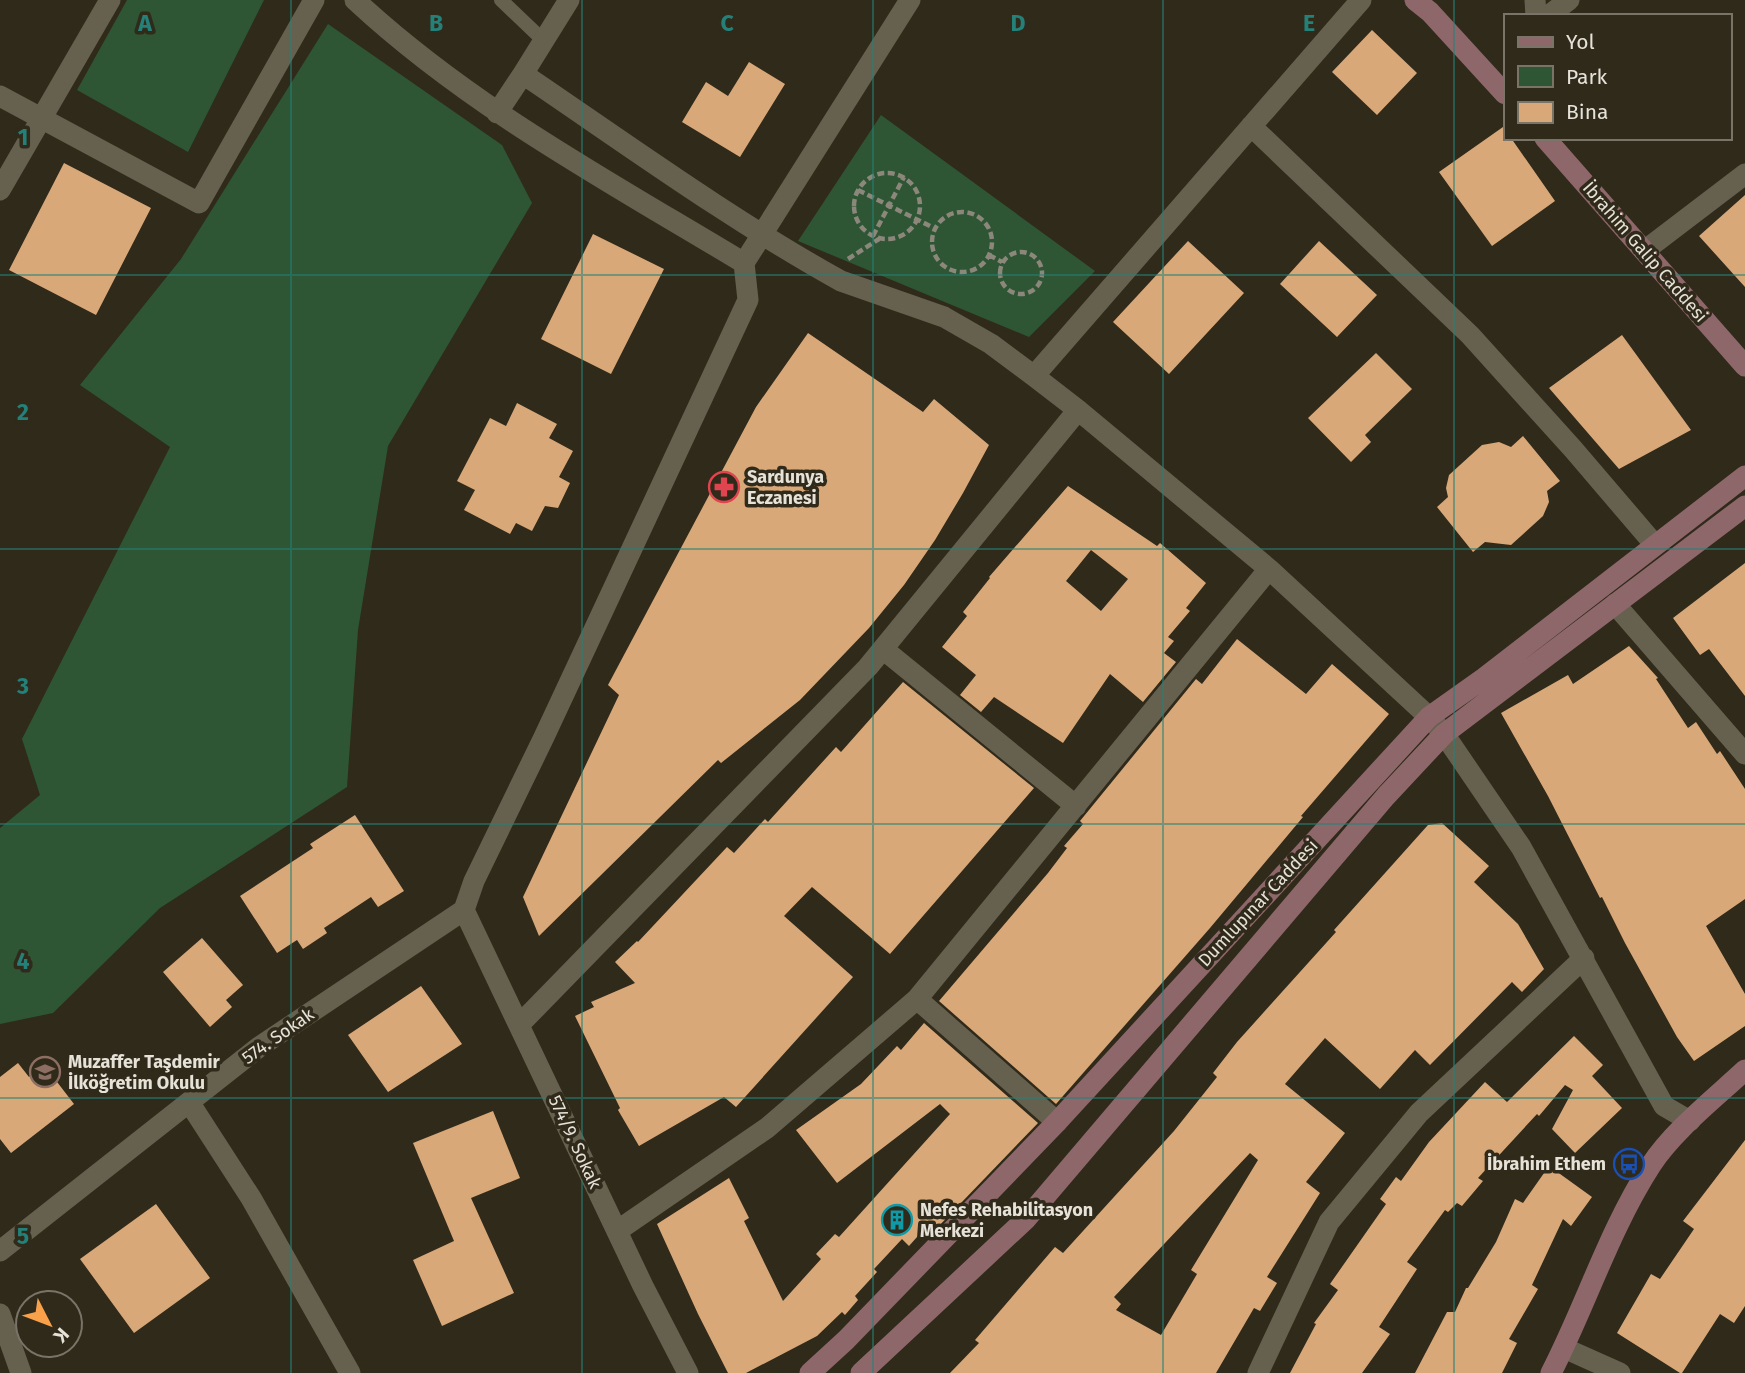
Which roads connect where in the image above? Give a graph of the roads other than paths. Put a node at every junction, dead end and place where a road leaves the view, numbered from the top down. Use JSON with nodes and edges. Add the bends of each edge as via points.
{"nodes":[{"id":1,"x":110,"y":0,"type":"edge"},
{"id":2,"x":314,"y":0,"type":"edge"},
{"id":3,"x":355,"y":0,"type":"edge"},
{"id":4,"x":501,"y":0,"type":"edge"},
{"id":5,"x":569,"y":0,"type":"edge"},
{"id":6,"x":910,"y":0,"type":"edge"},
{"id":7,"x":1361,"y":0,"type":"edge"},
{"id":8,"x":1415,"y":0,"type":"edge"},
{"id":9,"x":1569,"y":0,"type":"edge"},
{"id":10,"x":1551,"y":14,"type":"edge"},
{"id":11,"x":544,"y":41,"type":"junction"},
{"id":12,"x":523,"y":74,"type":"junction"},
{"id":13,"x":1504,"y":93,"type":"edge"},
{"id":14,"x":0,"y":96,"type":"edge"},
{"id":15,"x":497,"y":113,"type":"junction"},
{"id":16,"x":40,"y":117,"type":"junction"},
{"id":17,"x":1251,"y":127,"type":"junction"},
{"id":18,"x":1547,"y":140,"type":"edge"},
{"id":19,"x":1745,"y":174,"type":"edge"},
{"id":20,"x":0,"y":190,"type":"edge"},
{"id":21,"x":761,"y":234,"type":"junction"},
{"id":22,"x":1644,"y":251,"type":"junction"},
{"id":23,"x":744,"y":264,"type":"junction"},
{"id":24,"x":1745,"y":366,"type":"edge"},
{"id":25,"x":1034,"y":376,"type":"junction"},
{"id":26,"x":1078,"y":410,"type":"junction"},
{"id":27,"x":1745,"y":475,"type":"edge"},
{"id":28,"x":1745,"y":506,"type":"edge"},
{"id":29,"x":1655,"y":545,"type":"junction"},
{"id":30,"x":1269,"y":569,"type":"junction"},
{"id":31,"x":1615,"y":604,"type":"junction"},
{"id":32,"x":883,"y":649,"type":"junction"},
{"id":33,"x":1429,"y":717,"type":"junction"},
{"id":34,"x":1444,"y":734,"type":"junction"},
{"id":35,"x":1745,"y":754,"type":"edge"},
{"id":36,"x":1076,"y":806,"type":"junction"},
{"id":37,"x":464,"y":910,"type":"junction"},
{"id":38,"x":1584,"y":958,"type":"junction"},
{"id":39,"x":917,"y":999,"type":"junction"},
{"id":40,"x":519,"y":1025,"type":"junction"},
{"id":41,"x":1745,"y":1070,"type":"edge"},
{"id":42,"x":189,"y":1102,"type":"junction"},
{"id":43,"x":1690,"y":1121,"type":"junction"},
{"id":44,"x":1057,"y":1122,"type":"junction"},
{"id":45,"x":617,"y":1231,"type":"junction"},
{"id":46,"x":0,"y":1251,"type":"edge"},
{"id":47,"x":0,"y":1314,"type":"edge"},
{"id":48,"x":1563,"y":1348,"type":"junction"},
{"id":49,"x":21,"y":1373,"type":"edge"},
{"id":50,"x":350,"y":1373,"type":"edge"},
{"id":51,"x":688,"y":1373,"type":"edge"},
{"id":52,"x":810,"y":1373,"type":"edge"},
{"id":53,"x":861,"y":1373,"type":"edge"},
{"id":54,"x":1258,"y":1373,"type":"edge"},
{"id":55,"x":1551,"y":1373,"type":"edge"},
{"id":56,"x":1620,"y":1373,"type":"edge"}],
"edges":[{"from":1,"to":16,"type":"street"},
{"from":2,"to":16,"type":"street","via":[[199,204]]},
{"from":3,"to":15,"type":"street"},
{"from":4,"to":11,"type":"lane"},
{"from":5,"to":11,"type":"street"},
{"from":6,"to":21,"type":"street"},
{"from":7,"to":17,"type":"street"},
{"from":8,"to":13,"type":"street"},
{"from":9,"to":10,"type":"street"},
{"from":11,"to":12,"type":"street"},
{"from":12,"to":15,"type":"street"},
{"from":12,"to":21,"type":"street"},
{"from":14,"to":16,"type":"street"},
{"from":15,"to":23,"type":"street"},
{"from":16,"to":20,"type":"street"},
{"from":17,"to":25,"type":"street"},
{"from":17,"to":29,"type":"street","via":[[1470,335]]},
{"from":18,"to":22,"type":"street","name":"İbrahim Galip Caddesi"},
{"from":19,"to":22,"type":"street"},
{"from":21,"to":23,"type":"street"},
{"from":21,"to":25,"type":"street","via":[[841,281],[944,317]]},
{"from":22,"to":24,"type":"street","name":"İbrahim Galip Caddesi"},
{"from":23,"to":37,"type":"street","via":[[748,300]]},
{"from":25,"to":26,"type":"street"},
{"from":26,"to":30,"type":"street"},
{"from":26,"to":32,"type":"street"},
{"from":27,"to":29,"type":"street","name":"Dumlupınar Caddesi"},
{"from":28,"to":31,"type":"street","name":"Dumlupınar Caddesi"},
{"from":29,"to":33,"type":"street","name":"Dumlupınar Caddesi"},
{"from":30,"to":33,"type":"street"},
{"from":30,"to":36,"type":"street"},
{"from":31,"to":34,"type":"street","name":"Dumlupınar Caddesi"},
{"from":31,"to":35,"type":"street"},
{"from":32,"to":36,"type":"street"},
{"from":32,"to":40,"type":"street"},
{"from":33,"to":34,"type":"street"},
{"from":33,"to":44,"type":"street","name":"Dumlupınar Caddesi"},
{"from":34,"to":38,"type":"street","via":[[1521,847]]},
{"from":34,"to":53,"type":"street","name":"Dumlupınar Caddesi","via":[[1026,1219]]},
{"from":36,"to":39,"type":"street"},
{"from":37,"to":40,"type":"street","name":"574/9. Sokak"},
{"from":37,"to":42,"type":"street","name":"574. Sokak","via":[[259,1047]]},
{"from":38,"to":43,"type":"street","via":[[1664,1106]]},
{"from":38,"to":54,"type":"street","via":[[1419,1113],[1329,1222]]},
{"from":39,"to":44,"type":"street"},
{"from":39,"to":45,"type":"street","via":[[767,1128]]},
{"from":40,"to":45,"type":"street","name":"574/9. Sokak"},
{"from":41,"to":43,"type":"street"},
{"from":42,"to":46,"type":"street","name":"574. Sokak"},
{"from":42,"to":50,"type":"street","via":[[251,1198]]},
{"from":43,"to":48,"type":"street","via":[[1652,1164],[1602,1257]]},
{"from":44,"to":52,"type":"street","name":"Dumlupınar Caddesi"},
{"from":45,"to":51,"type":"street","name":"574/9. Sokak"},
{"from":47,"to":49,"type":"street"},
{"from":48,"to":55,"type":"street"},
{"from":48,"to":56,"type":"street"}]}
